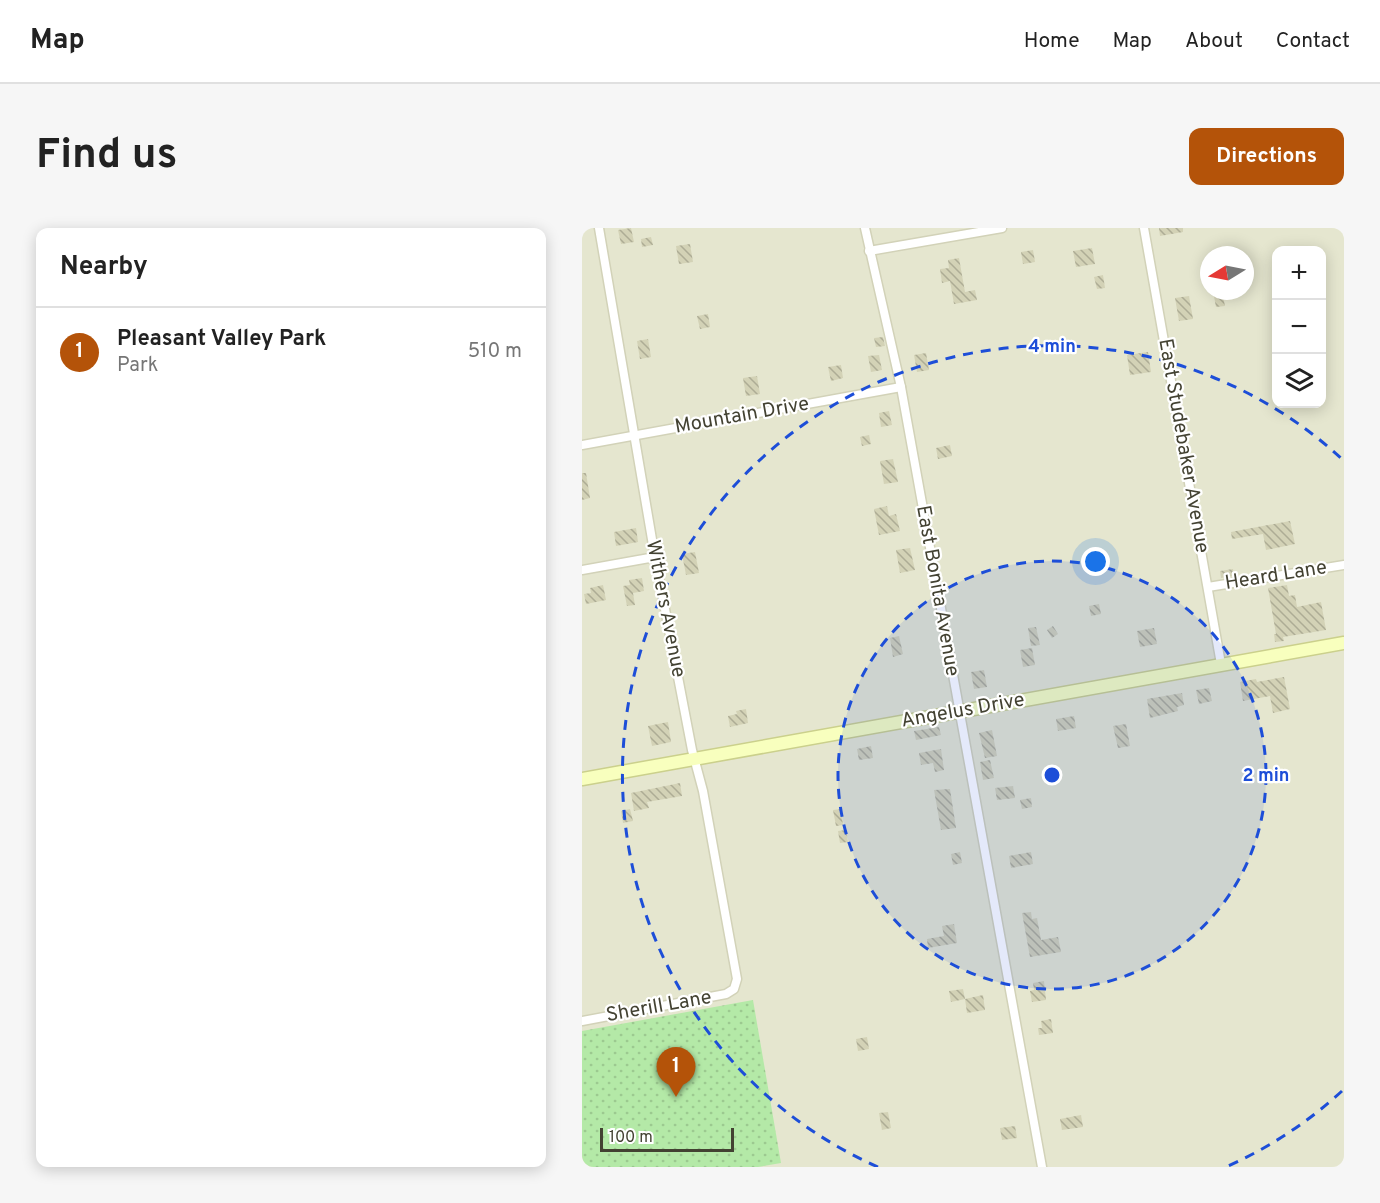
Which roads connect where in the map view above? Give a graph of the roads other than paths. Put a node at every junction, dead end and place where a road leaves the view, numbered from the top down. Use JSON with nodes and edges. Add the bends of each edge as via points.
{"nodes":[{"id":1,"x":599,"y":228,"type":"edge"},
{"id":2,"x":865,"y":228,"type":"edge"},
{"id":3,"x":1002,"y":228,"type":"edge"},
{"id":4,"x":1144,"y":228,"type":"edge"},
{"id":5,"x":869,"y":251,"type":"junction"},
{"id":6,"x":901,"y":387,"type":"junction"},
{"id":7,"x":634,"y":436,"type":"junction"},
{"id":8,"x":582,"y":445,"type":"edge"},
{"id":9,"x":655,"y":557,"type":"junction"},
{"id":10,"x":1344,"y":565,"type":"edge"},
{"id":11,"x":582,"y":570,"type":"edge"},
{"id":12,"x":1208,"y":587,"type":"junction"},
{"id":13,"x":1344,"y":643,"type":"edge"},
{"id":14,"x":1221,"y":664,"type":"junction"},
{"id":15,"x":958,"y":712,"type":"junction"},
{"id":16,"x":695,"y":759,"type":"junction"},
{"id":17,"x":582,"y":779,"type":"edge"},
{"id":18,"x":734,"y":989,"type":"joint"},
{"id":19,"x":582,"y":1021,"type":"edge"},
{"id":20,"x":1042,"y":1167,"type":"edge"}],
"edges":[{"from":1,"to":7,"type":"street","name":"Withers Avenue"},
{"from":2,"to":5,"type":"street","name":"East Bonita Avenue"},
{"from":3,"to":5,"type":"street"},
{"from":4,"to":12,"type":"street","name":"East Studebaker Avenue"},
{"from":5,"to":6,"type":"street","name":"East Bonita Avenue"},
{"from":6,"to":7,"type":"street","name":"Mountain Drive"},
{"from":6,"to":15,"type":"street","name":"East Bonita Avenue"},
{"from":7,"to":8,"type":"street","name":"Mountain Drive"},
{"from":7,"to":9,"type":"street","name":"Withers Avenue"},
{"from":9,"to":11,"type":"street"},
{"from":9,"to":16,"type":"street","name":"Withers Avenue"},
{"from":10,"to":12,"type":"street","name":"Heard Lane"},
{"from":12,"to":14,"type":"street","name":"East Studebaker Avenue"},
{"from":13,"to":14,"type":"street","name":"Angelus Drive"},
{"from":14,"to":15,"type":"street","name":"Angelus Drive"},
{"from":15,"to":16,"type":"street","name":"Angelus Drive"},
{"from":15,"to":20,"type":"street","name":"East Bonita Avenue"},
{"from":16,"to":17,"type":"street","name":"Angelus Drive"},
{"from":16,"to":18,"type":"street","name":"Withers Avenue","via":[[737,979]]},
{"from":18,"to":19,"type":"street","name":"Sherill Lane","via":[[726,994]]}]}
